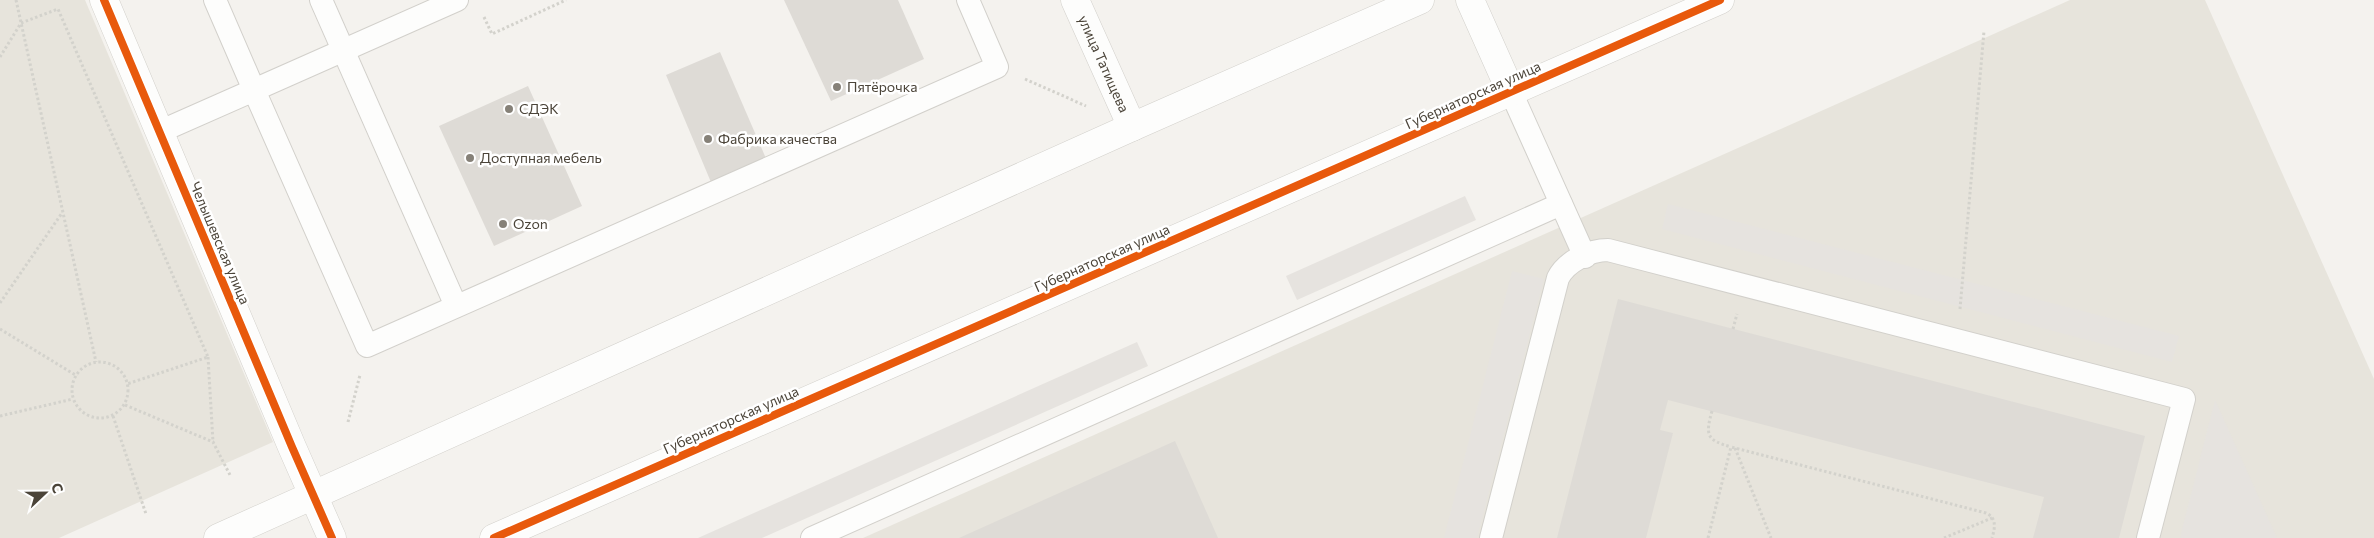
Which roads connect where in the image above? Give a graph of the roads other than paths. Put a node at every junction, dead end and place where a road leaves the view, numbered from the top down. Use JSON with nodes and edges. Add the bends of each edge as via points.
{"nodes":[{"id":1,"x":104,"y":0,"type":"edge"},
{"id":2,"x":214,"y":0,"type":"edge"},
{"id":3,"x":321,"y":0,"type":"edge"},
{"id":4,"x":457,"y":0,"type":"edge"},
{"id":5,"x":968,"y":0,"type":"edge"},
{"id":6,"x":1075,"y":0,"type":"edge"},
{"id":7,"x":1420,"y":0,"type":"edge"},
{"id":8,"x":1470,"y":0,"type":"edge"},
{"id":9,"x":1720,"y":0,"type":"edge"},
{"id":10,"x":343,"y":50,"type":"junction"},
{"id":11,"x":254,"y":90,"type":"junction"},
{"id":12,"x":1511,"y":92,"type":"junction"},
{"id":13,"x":1132,"y":127,"type":"junction"},
{"id":14,"x":159,"y":132,"type":"junction"},
{"id":15,"x":1561,"y":204,"type":"junction"},
{"id":16,"x":1585,"y":257,"type":"junction"},
{"id":17,"x":456,"y":306,"type":"junction"},
{"id":18,"x":313,"y":495,"type":"junction"},
{"id":19,"x":218,"y":538,"type":"edge"},
{"id":20,"x":332,"y":538,"type":"edge"},
{"id":21,"x":494,"y":538,"type":"edge"},
{"id":22,"x":812,"y":538,"type":"edge"},
{"id":23,"x":1490,"y":538,"type":"edge"},
{"id":24,"x":2148,"y":538,"type":"edge"}],
"edges":[{"from":1,"to":14,"type":"street","name":"Челышевская улица"},
{"from":2,"to":11,"type":"lane"},
{"from":3,"to":10,"type":"lane"},
{"from":4,"to":10,"type":"lane"},
{"from":5,"to":17,"type":"lane","via":[[998,67]]},
{"from":6,"to":13,"type":"street","name":"улица Татищева"},
{"from":7,"to":13,"type":"street"},
{"from":8,"to":12,"type":"street"},
{"from":9,"to":12,"type":"street","name":"Губернаторская улица"},
{"from":10,"to":11,"type":"lane"},
{"from":10,"to":17,"type":"lane"},
{"from":11,"to":14,"type":"lane"},
{"from":11,"to":17,"type":"lane","via":[[367,346]]},
{"from":12,"to":15,"type":"lane"},
{"from":12,"to":21,"type":"street","name":"Губернаторская улица"},
{"from":13,"to":18,"type":"street"},
{"from":14,"to":18,"type":"street","name":"Челышевская улица"},
{"from":15,"to":16,"type":"lane"},
{"from":15,"to":22,"type":"lane"},
{"from":16,"to":23,"type":"lane","via":[[1567,265],[1558,278]]},
{"from":16,"to":24,"type":"lane","via":[[1602,250],[1614,250],[2184,399]]},
{"from":18,"to":19,"type":"street"},
{"from":18,"to":20,"type":"street","name":"Челышевская улица"}]}
